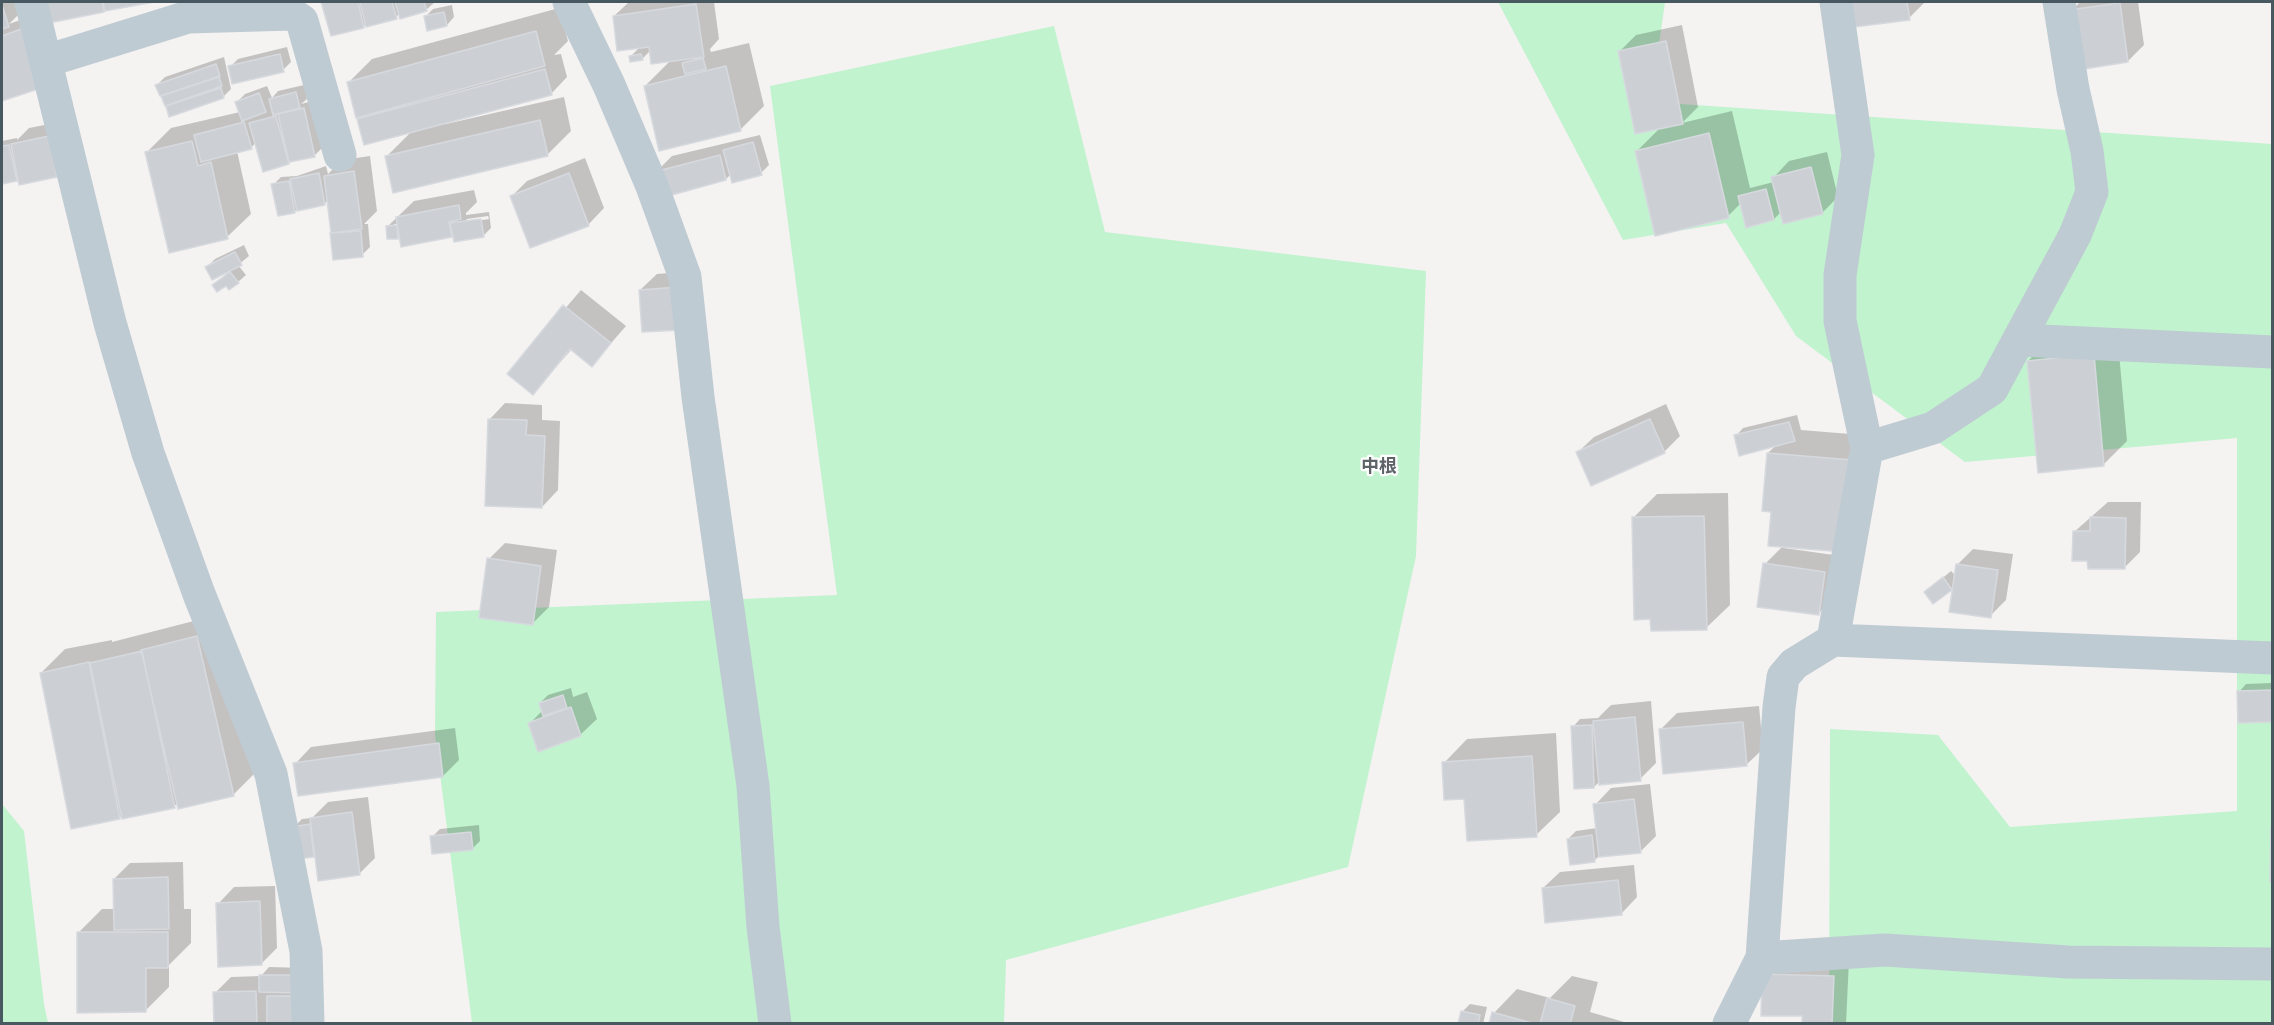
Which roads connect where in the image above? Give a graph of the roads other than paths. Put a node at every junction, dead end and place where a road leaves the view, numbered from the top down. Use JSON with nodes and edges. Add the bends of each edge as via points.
{"nodes":[{"id":1,"x":31,"y":2,"type":"edge"},
{"id":2,"x":569,"y":2,"type":"edge"},
{"id":3,"x":1836,"y":2,"type":"edge"},
{"id":4,"x":2060,"y":2,"type":"edge"},
{"id":5,"x":187,"y":9,"type":"edge"},
{"id":6,"x":46,"y":61,"type":"junction"},
{"id":7,"x":340,"y":155,"type":"dead end"},
{"id":8,"x":2020,"y":340,"type":"junction"},
{"id":9,"x":2272,"y":352,"type":"edge"},
{"id":10,"x":1866,"y":448,"type":"junction"},
{"id":11,"x":1833,"y":640,"type":"junction"},
{"id":12,"x":2272,"y":658,"type":"edge"},
{"id":13,"x":1762,"y":958,"type":"junction"},
{"id":14,"x":2272,"y":964,"type":"edge"},
{"id":15,"x":308,"y":1023,"type":"edge"},
{"id":16,"x":775,"y":1023,"type":"edge"},
{"id":17,"x":1729,"y":1023,"type":"edge"}],
"edges":[{"from":1,"to":6,"type":"street"},
{"from":2,"to":16,"type":"street","via":[[652,186],[685,277],[698,397],[753,786],[763,927]]},
{"from":3,"to":10,"type":"street","via":[[1858,155],[1840,276],[1840,321]]},
{"from":4,"to":8,"type":"street","via":[[2092,192],[2075,235]]},
{"from":5,"to":6,"type":"street"},
{"from":5,"to":7,"type":"street","via":[[292,14],[302,21]]},
{"from":6,"to":15,"type":"street","via":[[110,323],[148,453],[271,774],[306,951]]},
{"from":8,"to":9,"type":"street"},
{"from":8,"to":10,"type":"street","via":[[1992,389],[1933,428]]},
{"from":10,"to":11,"type":"street"},
{"from":11,"to":12,"type":"street"},
{"from":11,"to":13,"type":"street","via":[[1794,664],[1783,677]]},
{"from":13,"to":14,"type":"street","via":[[1885,950],[2068,962]]},
{"from":13,"to":17,"type":"street"}]}
